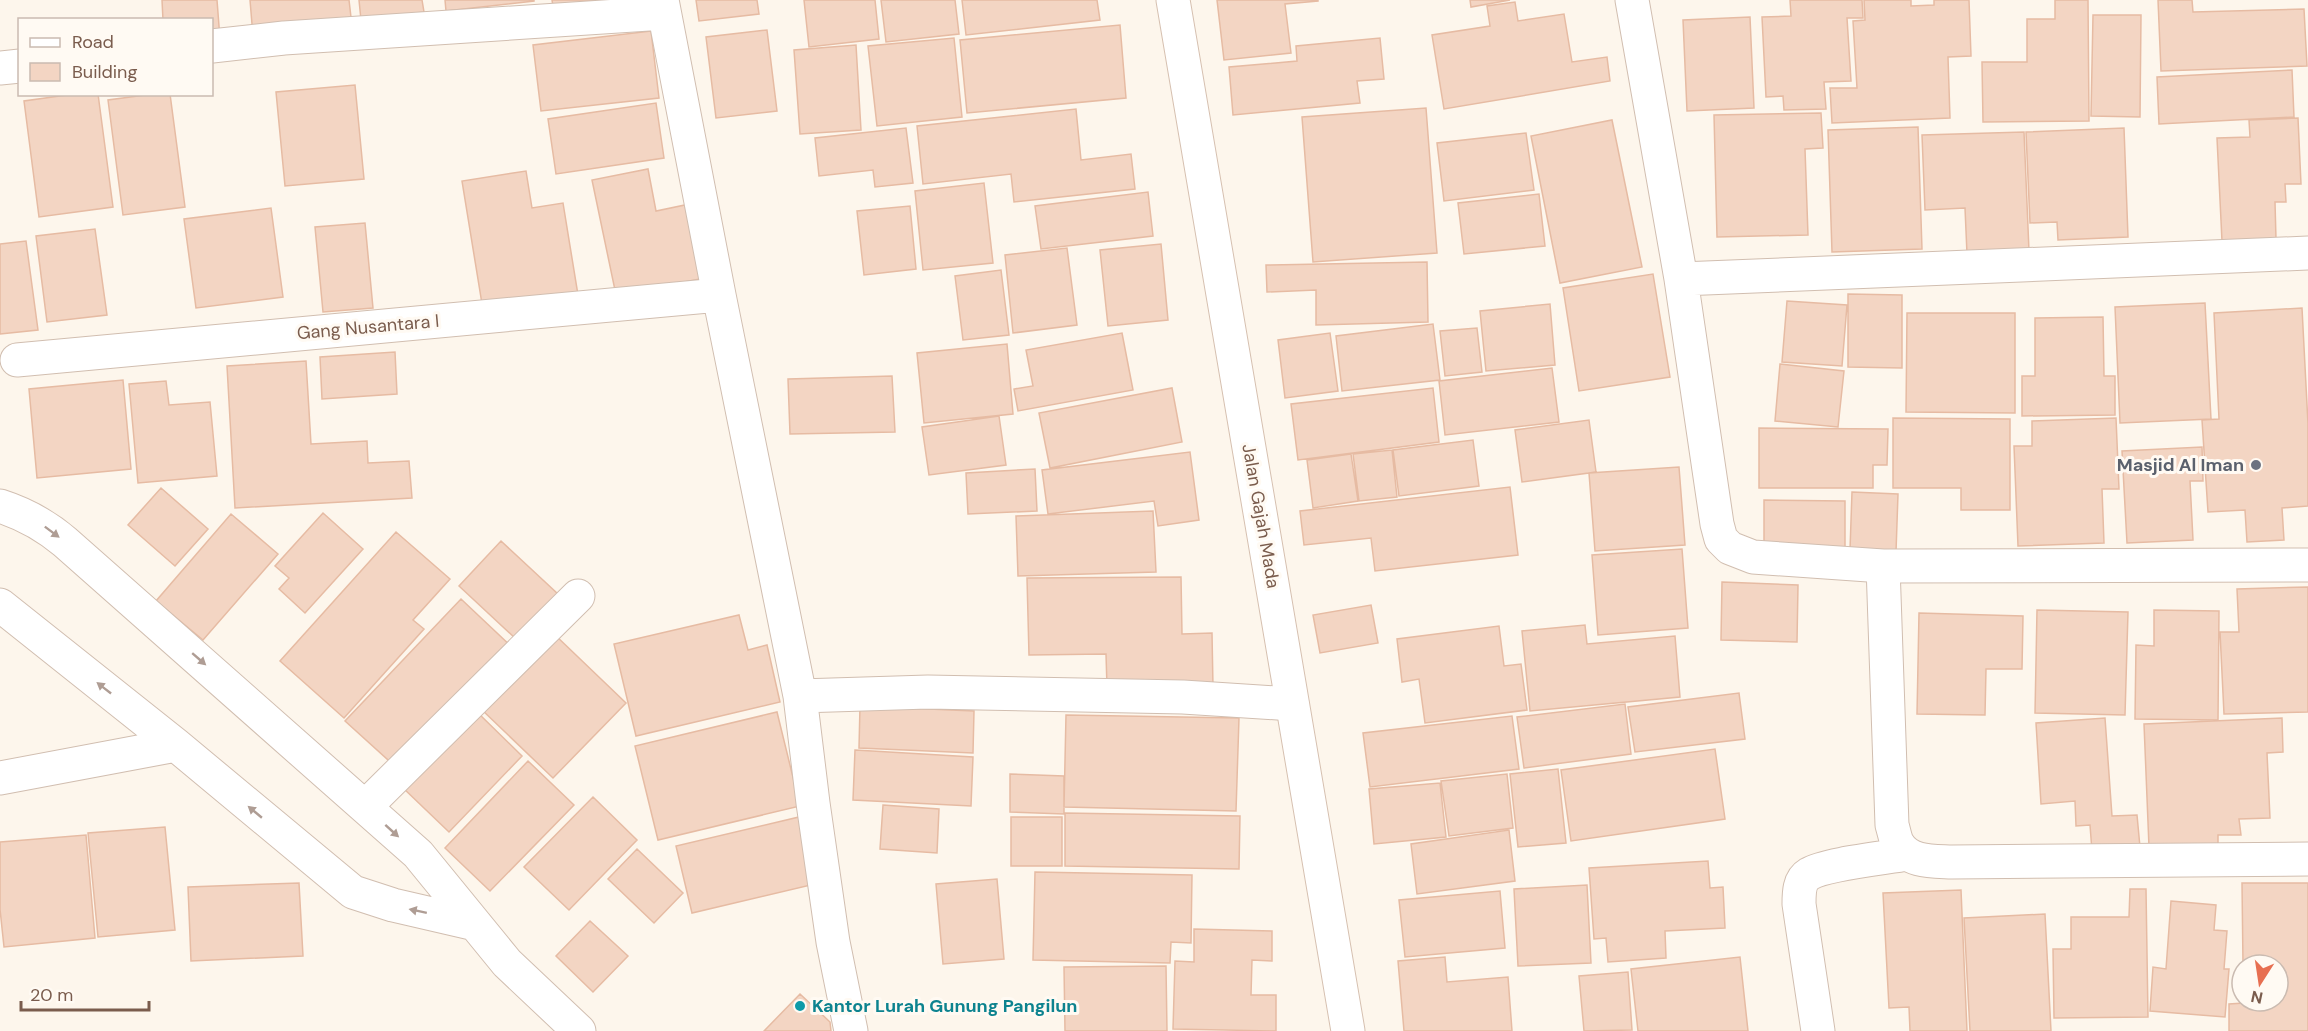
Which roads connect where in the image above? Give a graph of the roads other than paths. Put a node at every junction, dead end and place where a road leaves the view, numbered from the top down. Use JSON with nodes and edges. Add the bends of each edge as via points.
{"nodes":[{"id":1,"x":1173,"y":0,"type":"edge"},
{"id":2,"x":1632,"y":0,"type":"edge"},
{"id":3,"x":663,"y":6,"type":"edge"},
{"id":4,"x":213,"y":46,"type":"edge"},
{"id":5,"x":18,"y":66,"type":"edge"},
{"id":6,"x":0,"y":68,"type":"edge"},
{"id":7,"x":2308,"y":254,"type":"edge"},
{"id":8,"x":1681,"y":279,"type":"junction"},
{"id":9,"x":719,"y":295,"type":"junction"},
{"id":10,"x":17,"y":360,"type":"dead end"},
{"id":11,"x":0,"y":506,"type":"edge"},
{"id":12,"x":2308,"y":565,"type":"edge"},
{"id":13,"x":1883,"y":566,"type":"junction"},
{"id":14,"x":578,"y":597,"type":"dead end"},
{"id":15,"x":0,"y":605,"type":"edge"},
{"id":16,"x":800,"y":696,"type":"junction"},
{"id":17,"x":1292,"y":704,"type":"junction"},
{"id":18,"x":176,"y":745,"type":"junction"},
{"id":19,"x":0,"y":778,"type":"edge"},
{"id":20,"x":365,"y":807,"type":"junction"},
{"id":21,"x":1907,"y":854,"type":"junction"},
{"id":22,"x":2308,"y":859,"type":"edge"},
{"id":23,"x":475,"y":924,"type":"junction"},
{"id":24,"x":579,"y":1031,"type":"edge"},
{"id":25,"x":851,"y":1031,"type":"edge"},
{"id":26,"x":1348,"y":1031,"type":"edge"},
{"id":27,"x":1818,"y":1031,"type":"edge"}],
"edges":[{"from":1,"to":17,"type":"street","name":"Jalan Gajah Mada"},
{"from":2,"to":8,"type":"street"},
{"from":3,"to":4,"type":"street"},
{"from":3,"to":9,"type":"street"},
{"from":5,"to":6,"type":"street"},
{"from":7,"to":8,"type":"street"},
{"from":8,"to":13,"type":"street","via":[[1721,539],[1730,548],[1753,556]]},
{"from":9,"to":10,"type":"street","name":"Gang Nusantara I"},
{"from":9,"to":16,"type":"street"},
{"from":11,"to":20,"type":"street","one_way":true,"via":[[26,515],[65,542]]},
{"from":12,"to":13,"type":"street"},
{"from":13,"to":21,"type":"street","via":[[1892,825],[1898,845]]},
{"from":14,"to":20,"type":"street"},
{"from":18,"to":15,"type":"street","one_way":true},
{"from":16,"to":17,"type":"street","via":[[940,692],[1184,697]]},
{"from":16,"to":25,"type":"street","via":[[831,930]]},
{"from":17,"to":26,"type":"street","name":"Jalan Gajah Mada"},
{"from":18,"to":19,"type":"street"},
{"from":23,"to":18,"type":"street","one_way":true,"via":[[352,892]]},
{"from":20,"to":23,"type":"street","one_way":true,"via":[[418,854]]},
{"from":21,"to":22,"type":"street","via":[[1920,860],[1952,862]]},
{"from":21,"to":27,"type":"street","via":[[1824,868],[1808,874],[1799,888]]},
{"from":23,"to":24,"type":"street","via":[[507,963]]}]}
